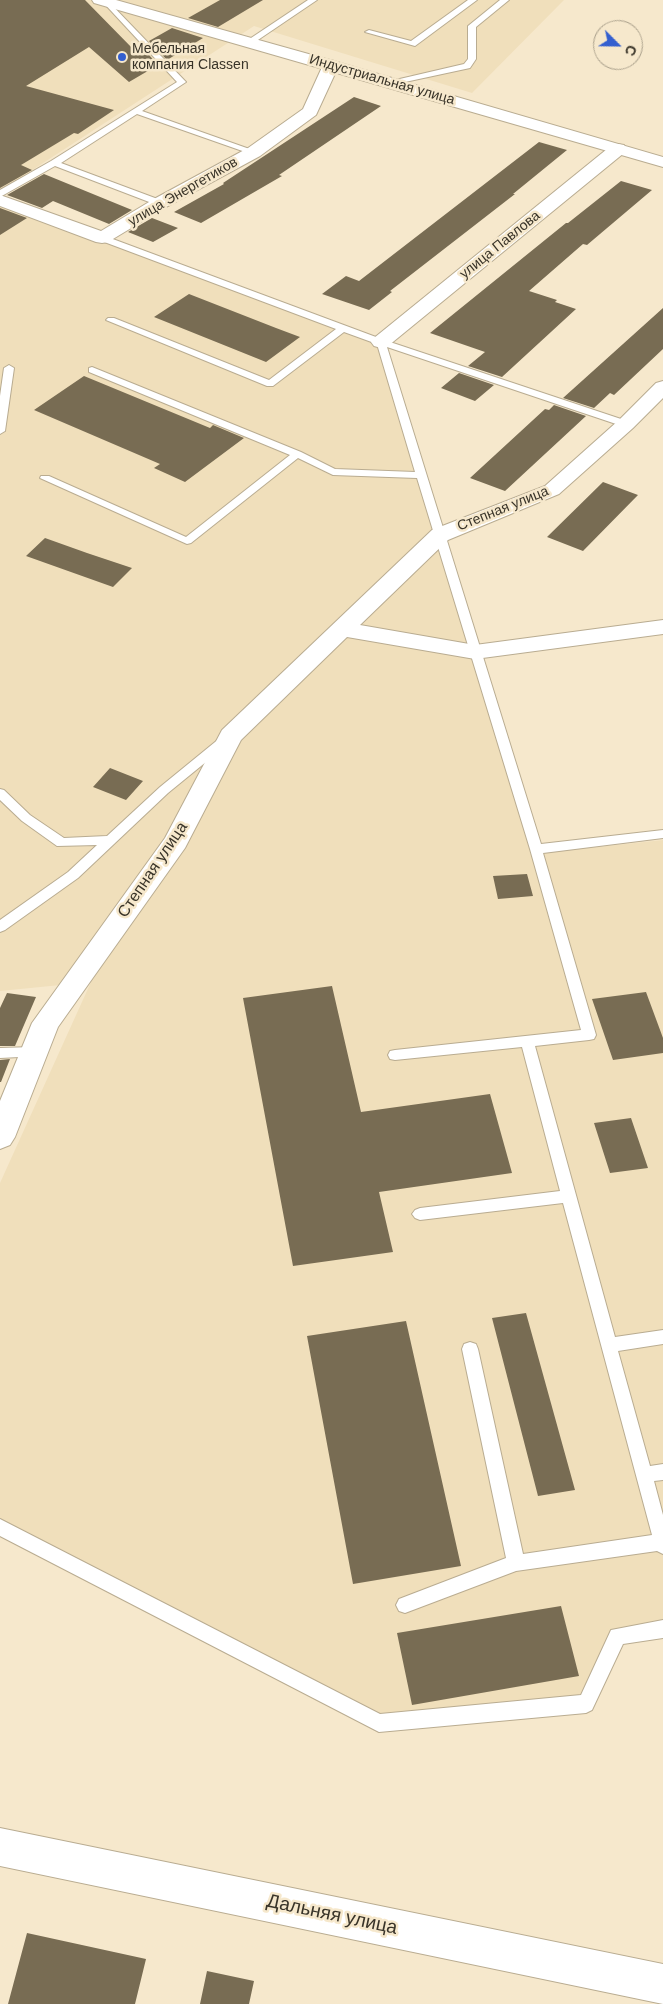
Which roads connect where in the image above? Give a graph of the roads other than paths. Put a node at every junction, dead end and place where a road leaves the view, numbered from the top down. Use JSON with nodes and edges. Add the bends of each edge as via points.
{"nodes":[{"id":1,"x":313,"y":0,"type":"edge"},
{"id":2,"x":473,"y":0,"type":"edge"},
{"id":3,"x":505,"y":0,"type":"edge"},
{"id":4,"x":101,"y":1,"type":"edge"},
{"id":5,"x":369,"y":32,"type":"dead end"},
{"id":6,"x":249,"y":42,"type":"junction"},
{"id":7,"x":331,"y":65,"type":"junction"},
{"id":8,"x":394,"y":84,"type":"junction"},
{"id":9,"x":135,"y":111,"type":"junction"},
{"id":10,"x":618,"y":149,"type":"junction"},
{"id":11,"x":254,"y":152,"type":"junction"},
{"id":12,"x":663,"y":162,"type":"edge"},
{"id":13,"x":54,"y":163,"type":"junction"},
{"id":14,"x":0,"y":194,"type":"edge"},
{"id":15,"x":0,"y":200,"type":"edge"},
{"id":16,"x":160,"y":203,"type":"junction"},
{"id":17,"x":102,"y":238,"type":"junction"},
{"id":18,"x":111,"y":320,"type":"dead end"},
{"id":19,"x":343,"y":328,"type":"junction"},
{"id":20,"x":381,"y":342,"type":"junction"},
{"id":21,"x":4,"y":365,"type":"edge"},
{"id":22,"x":92,"y":370,"type":"dead end"},
{"id":23,"x":0,"y":378,"type":"edge"},
{"id":24,"x":663,"y":388,"type":"edge"},
{"id":25,"x":626,"y":424,"type":"junction"},
{"id":26,"x":0,"y":432,"type":"edge"},
{"id":27,"x":297,"y":454,"type":"junction"},
{"id":28,"x":422,"y":475,"type":"junction"},
{"id":29,"x":45,"y":478,"type":"dead end"},
{"id":30,"x":440,"y":535,"type":"junction"},
{"id":31,"x":663,"y":627,"type":"edge"},
{"id":32,"x":342,"y":629,"type":"junction"},
{"id":33,"x":475,"y":652,"type":"junction"},
{"id":34,"x":231,"y":736,"type":"junction"},
{"id":35,"x":0,"y":793,"type":"edge"},
{"id":36,"x":663,"y":834,"type":"edge"},
{"id":37,"x":111,"y":840,"type":"junction"},
{"id":38,"x":536,"y":849,"type":"junction"},
{"id":39,"x":0,"y":928,"type":"edge"},
{"id":40,"x":527,"y":1042,"type":"junction"},
{"id":41,"x":34,"y":1052,"type":"junction"},
{"id":42,"x":0,"y":1053,"type":"edge"},
{"id":43,"x":395,"y":1054,"type":"dead end"},
{"id":44,"x":0,"y":1137,"type":"edge"},
{"id":45,"x":567,"y":1196,"type":"junction"},
{"id":46,"x":420,"y":1214,"type":"dead end"},
{"id":47,"x":663,"y":1337,"type":"edge"},
{"id":48,"x":609,"y":1345,"type":"junction"},
{"id":49,"x":470,"y":1349,"type":"dead end"},
{"id":50,"x":663,"y":1472,"type":"edge"},
{"id":51,"x":643,"y":1475,"type":"junction"},
{"id":52,"x":0,"y":1527,"type":"edge"},
{"id":53,"x":662,"y":1544,"type":"edge"},
{"id":54,"x":516,"y":1562,"type":"junction"},
{"id":55,"x":405,"y":1605,"type":"dead end"},
{"id":56,"x":663,"y":1629,"type":"edge"},
{"id":57,"x":0,"y":1846,"type":"edge"},
{"id":58,"x":663,"y":1984,"type":"edge"}],
"edges":[{"from":1,"to":6,"type":"lane"},
{"from":2,"to":5,"type":"lane","via":[[412,44]]},
{"from":3,"to":8,"type":"lane","via":[[472,26],[472,60],[466,66]]},
{"from":4,"to":6,"type":"street","name":"Индустриальная улица"},
{"from":4,"to":9,"type":"lane","via":[[182,82]]},
{"from":6,"to":7,"type":"street","name":"Индустриальная улица"},
{"from":7,"to":8,"type":"street","name":"Индустриальная улица"},
{"from":7,"to":11,"type":"street","name":"улица Энергетиков","via":[[310,112]]},
{"from":8,"to":10,"type":"street","name":"Индустриальная улица"},
{"from":9,"to":11,"type":"lane"},
{"from":9,"to":13,"type":"lane"},
{"from":10,"to":12,"type":"street","name":"Индустриальная улица"},
{"from":10,"to":20,"type":"street","name":"улица Павлова"},
{"from":11,"to":16,"type":"street","name":"улица Энергетиков"},
{"from":13,"to":14,"type":"lane"},
{"from":13,"to":16,"type":"lane"},
{"from":15,"to":17,"type":"street"},
{"from":16,"to":17,"type":"street","name":"улица Энергетиков"},
{"from":17,"to":19,"type":"lane"},
{"from":18,"to":19,"type":"lane","via":[[270,384]]},
{"from":19,"to":20,"type":"lane"},
{"from":20,"to":25,"type":"lane"},
{"from":20,"to":28,"type":"lane"},
{"from":21,"to":23,"type":"lane"},
{"from":21,"to":26,"type":"lane"},
{"from":22,"to":27,"type":"lane"},
{"from":24,"to":25,"type":"street","name":"Степная улица"},
{"from":25,"to":30,"type":"street","name":"Степная улица","via":[[552,490]]},
{"from":27,"to":28,"type":"lane","via":[[333,472]]},
{"from":27,"to":29,"type":"lane","via":[[187,541]]},
{"from":28,"to":30,"type":"lane"},
{"from":30,"to":32,"type":"street","name":"Степная улица"},
{"from":30,"to":33,"type":"lane"},
{"from":31,"to":33,"type":"street"},
{"from":32,"to":33,"type":"street"},
{"from":32,"to":34,"type":"street","name":"Степная улица"},
{"from":33,"to":38,"type":"lane"},
{"from":34,"to":37,"type":"lane","via":[[164,790]]},
{"from":34,"to":41,"type":"street","name":"Степная улица","via":[[176,842],[46,1023]]},
{"from":35,"to":37,"type":"lane","via":[[26,818],[62,843]]},
{"from":36,"to":38,"type":"lane"},
{"from":37,"to":39,"type":"lane","via":[[73,875]]},
{"from":38,"to":40,"type":"lane","via":[[589,1035]]},
{"from":40,"to":43,"type":"lane"},
{"from":40,"to":45,"type":"lane"},
{"from":41,"to":42,"type":"lane"},
{"from":41,"to":44,"type":"street","name":"Степная улица"},
{"from":45,"to":46,"type":"lane"},
{"from":45,"to":48,"type":"lane"},
{"from":47,"to":48,"type":"lane"},
{"from":48,"to":51,"type":"lane"},
{"from":49,"to":54,"type":"lane"},
{"from":50,"to":51,"type":"lane"},
{"from":51,"to":53,"type":"lane"},
{"from":52,"to":56,"type":"lane","via":[[379,1724],[586,1704],[617,1636]]},
{"from":53,"to":54,"type":"lane"},
{"from":54,"to":55,"type":"lane"},
{"from":57,"to":58,"type":"street","name":"Дальняя улица"}]}
